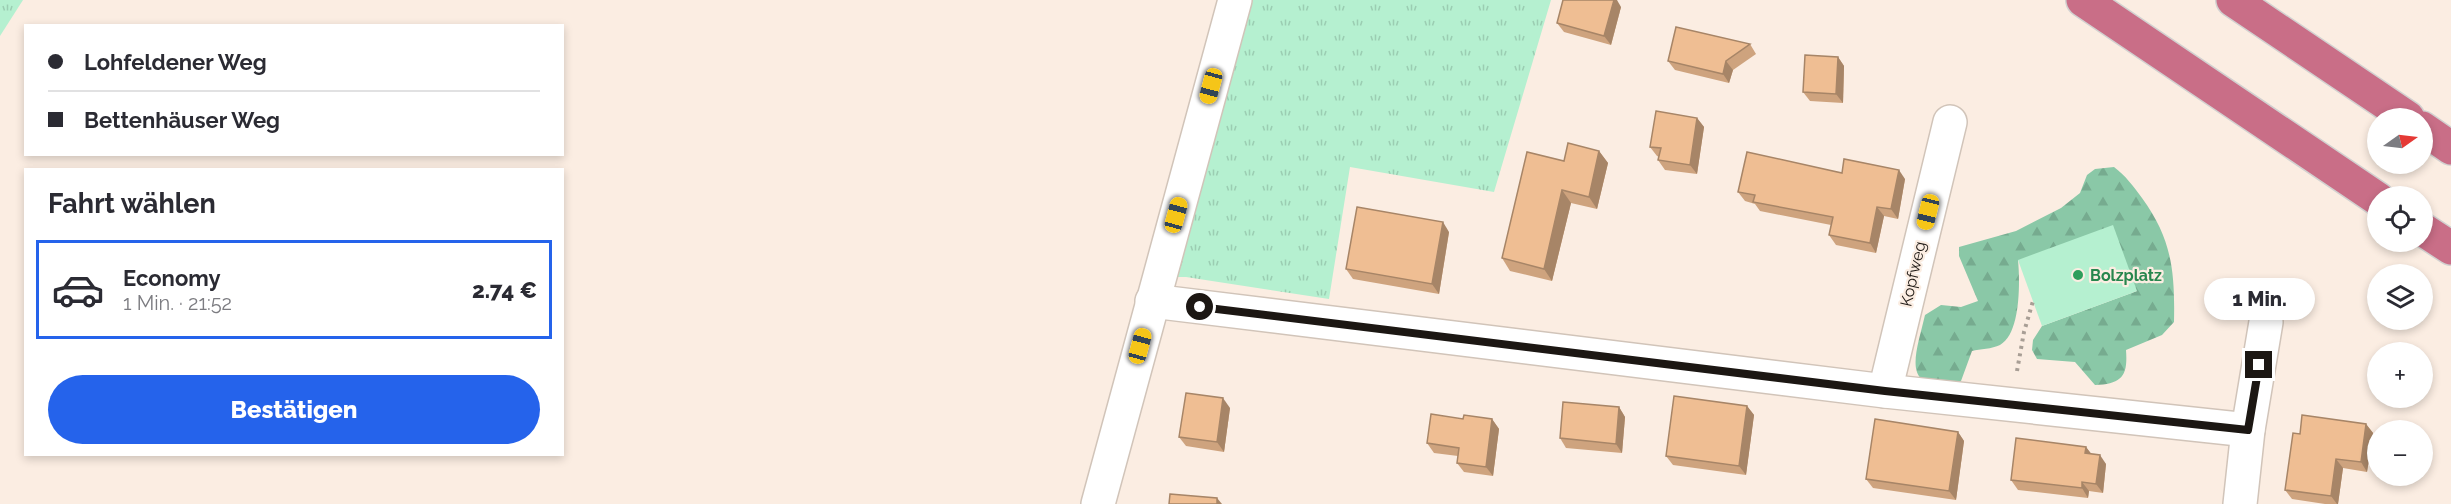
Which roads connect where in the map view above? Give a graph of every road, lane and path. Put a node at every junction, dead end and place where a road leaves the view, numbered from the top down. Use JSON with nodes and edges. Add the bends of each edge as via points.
{"nodes":[{"id":1,"x":1235,"y":0,"type":"edge"},
{"id":2,"x":2083,"y":0,"type":"edge"},
{"id":3,"x":2233,"y":0,"type":"edge"},
{"id":4,"x":2393,"y":108,"type":"edge"},
{"id":5,"x":1950,"y":122,"type":"dead end"},
{"id":6,"x":2433,"y":136,"type":"edge"},
{"id":7,"x":2451,"y":148,"type":"edge"},
{"id":8,"x":2367,"y":192,"type":"edge"},
{"id":9,"x":2433,"y":237,"type":"edge"},
{"id":10,"x":2451,"y":249,"type":"edge"},
{"id":11,"x":1152,"y":301,"type":"junction"},
{"id":12,"x":2033,"y":301,"type":"dead end"},
{"id":13,"x":2266,"y":322,"type":"dead end"},
{"id":14,"x":1885,"y":391,"type":"junction"},
{"id":15,"x":2013,"y":405,"type":"junction"},
{"id":16,"x":2248,"y":430,"type":"junction"},
{"id":17,"x":1098,"y":504,"type":"edge"},
{"id":18,"x":2240,"y":504,"type":"edge"}],
"edges":[{"from":1,"to":11,"type":"street"},
{"from":2,"to":8,"type":"highway"},
{"from":3,"to":4,"type":"highway"},
{"from":5,"to":14,"type":"street","name":"Kopfweg"},
{"from":6,"to":7,"type":"highway"},
{"from":9,"to":10,"type":"highway"},
{"from":11,"to":14,"type":"street"},
{"from":11,"to":17,"type":"street"},
{"from":12,"to":15,"type":"path","via":[[2019,353]]},
{"from":13,"to":16,"type":"street"},
{"from":14,"to":15,"type":"street"},
{"from":15,"to":16,"type":"street"},
{"from":16,"to":18,"type":"street"}]}
